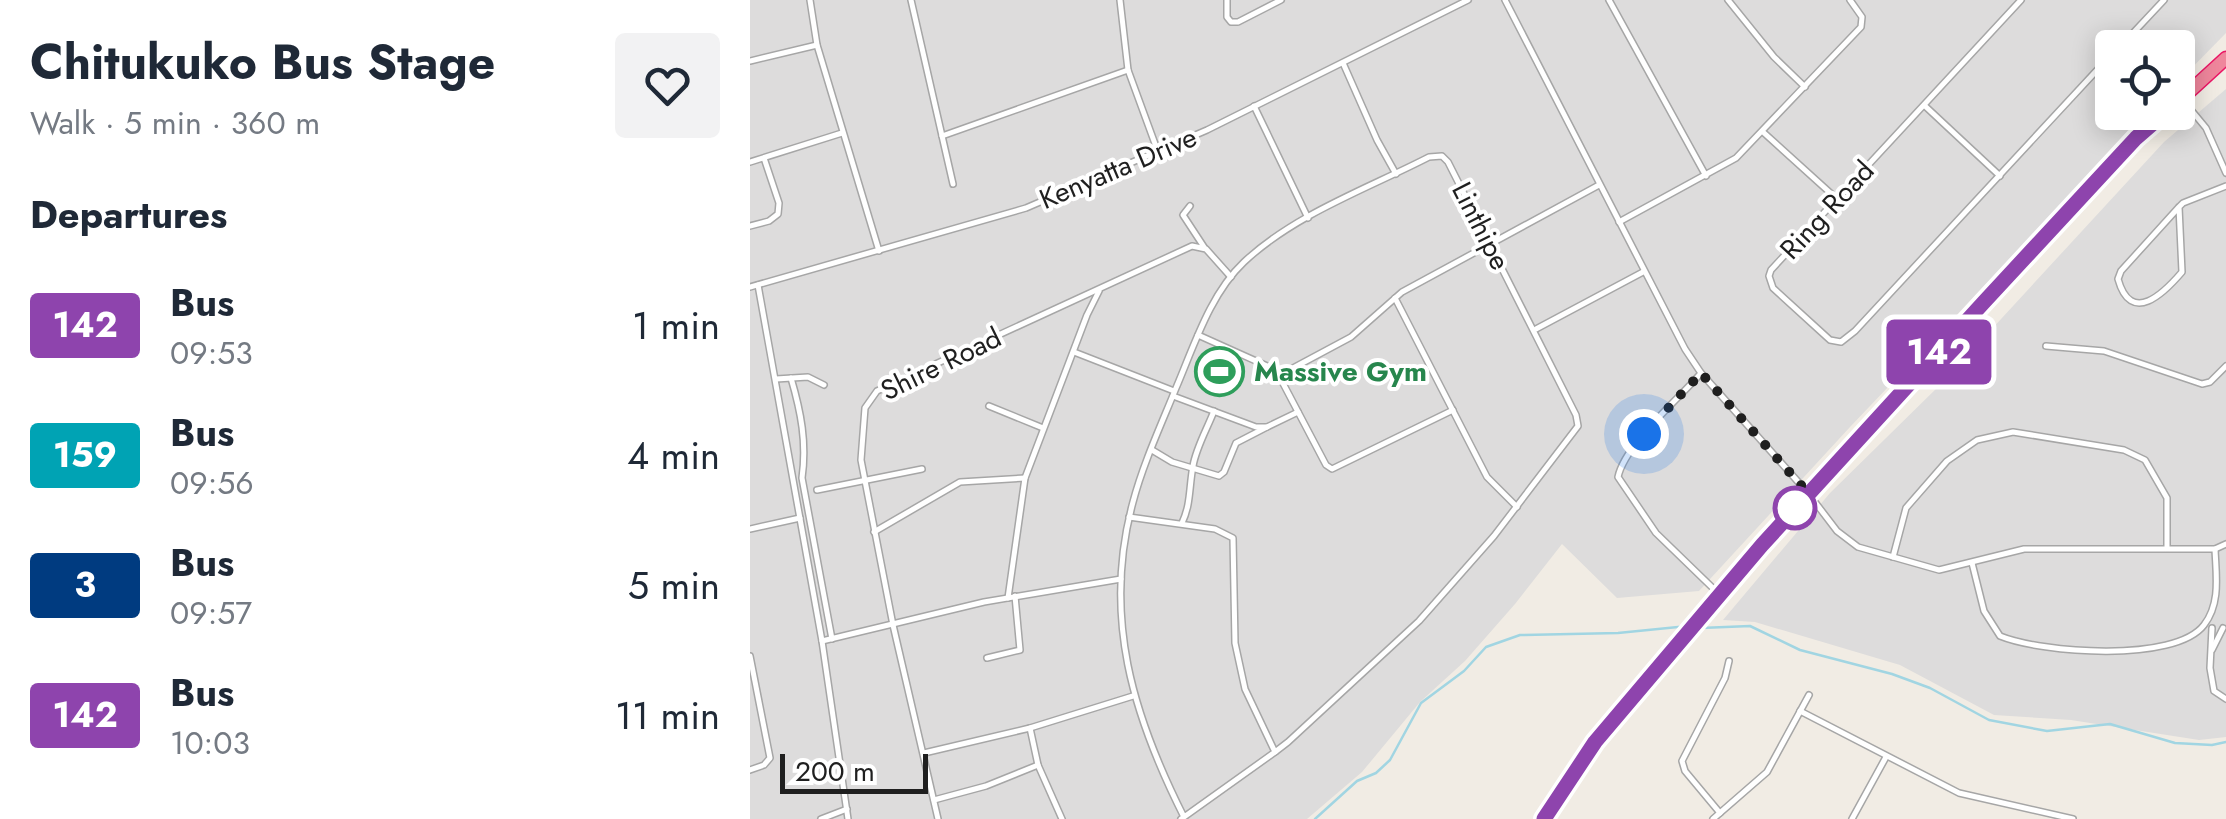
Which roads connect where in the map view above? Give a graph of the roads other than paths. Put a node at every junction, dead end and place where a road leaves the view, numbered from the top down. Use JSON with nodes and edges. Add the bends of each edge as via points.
{"nodes":[{"id":1,"x":810,"y":0,"type":"edge"},
{"id":2,"x":911,"y":0,"type":"edge"},
{"id":3,"x":1120,"y":0,"type":"edge"},
{"id":4,"x":1227,"y":0,"type":"edge"},
{"id":5,"x":1281,"y":0,"type":"edge"},
{"id":6,"x":1468,"y":0,"type":"edge"},
{"id":7,"x":1505,"y":0,"type":"edge"},
{"id":8,"x":1609,"y":0,"type":"edge"},
{"id":9,"x":1728,"y":0,"type":"edge"},
{"id":10,"x":1850,"y":0,"type":"edge"},
{"id":11,"x":2009,"y":0,"type":"edge"},
{"id":12,"x":2146,"y":0,"type":"edge"},
{"id":13,"x":2164,"y":0,"type":"edge"},
{"id":14,"x":2018,"y":3,"type":"edge"},
{"id":15,"x":2154,"y":9,"type":"junction"},
{"id":16,"x":2135,"y":30,"type":"edge"},
{"id":17,"x":816,"y":45,"type":"junction"},
{"id":18,"x":2226,"y":58,"type":"edge"},
{"id":19,"x":750,"y":60,"type":"edge"},
{"id":20,"x":1343,"y":62,"type":"junction"},
{"id":21,"x":1128,"y":70,"type":"junction"},
{"id":22,"x":2095,"y":73,"type":"edge"},
{"id":23,"x":2195,"y":86,"type":"edge"},
{"id":24,"x":1805,"y":87,"type":"junction"},
{"id":25,"x":1254,"y":106,"type":"junction"},
{"id":26,"x":1924,"y":106,"type":"junction"},
{"id":27,"x":2195,"y":115,"type":"edge"},
{"id":28,"x":2145,"y":130,"type":"edge"},
{"id":29,"x":1763,"y":132,"type":"junction"},
{"id":30,"x":842,"y":133,"type":"junction"},
{"id":31,"x":942,"y":136,"type":"junction"},
{"id":32,"x":1158,"y":152,"type":"junction"},
{"id":33,"x":764,"y":158,"type":"junction"},
{"id":34,"x":2223,"y":159,"type":"edge"},
{"id":35,"x":750,"y":162,"type":"edge"},
{"id":36,"x":2226,"y":173,"type":"edge"},
{"id":37,"x":1396,"y":174,"type":"junction"},
{"id":38,"x":1706,"y":176,"type":"junction"},
{"id":39,"x":2000,"y":176,"type":"junction"},
{"id":40,"x":953,"y":184,"type":"dead end"},
{"id":41,"x":1600,"y":185,"type":"junction"},
{"id":42,"x":2226,"y":186,"type":"edge"},
{"id":43,"x":1836,"y":199,"type":"junction"},
{"id":44,"x":1190,"y":206,"type":"dead end"},
{"id":45,"x":2179,"y":207,"type":"junction"},
{"id":46,"x":1308,"y":218,"type":"junction"},
{"id":47,"x":1618,"y":222,"type":"junction"},
{"id":48,"x":750,"y":226,"type":"edge"},
{"id":49,"x":1489,"y":243,"type":"junction"},
{"id":50,"x":1206,"y":249,"type":"junction"},
{"id":51,"x":879,"y":251,"type":"junction"},
{"id":52,"x":1643,"y":272,"type":"junction"},
{"id":53,"x":1231,"y":277,"type":"junction"},
{"id":54,"x":754,"y":286,"type":"edge"},
{"id":55,"x":1101,"y":289,"type":"junction"},
{"id":56,"x":1394,"y":298,"type":"junction"},
{"id":57,"x":1535,"y":330,"type":"junction"},
{"id":58,"x":1198,"y":335,"type":"junction"},
{"id":59,"x":2046,"y":346,"type":"dead end"},
{"id":60,"x":1074,"y":352,"type":"junction"},
{"id":61,"x":2226,"y":366,"type":"edge"},
{"id":62,"x":1701,"y":373,"type":"junction"},
{"id":63,"x":1280,"y":375,"type":"junction"},
{"id":64,"x":792,"y":378,"type":"junction"},
{"id":65,"x":776,"y":379,"type":"junction"},
{"id":66,"x":824,"y":385,"type":"dead end"},
{"id":67,"x":1174,"y":394,"type":"junction"},
{"id":68,"x":989,"y":406,"type":"dead end"},
{"id":69,"x":1454,"y":410,"type":"junction"},
{"id":70,"x":1214,"y":411,"type":"junction"},
{"id":71,"x":1298,"y":412,"type":"junction"},
{"id":72,"x":1267,"y":427,"type":"junction"},
{"id":73,"x":1043,"y":428,"type":"junction"},
{"id":74,"x":1152,"y":450,"type":"junction"},
{"id":75,"x":922,"y":470,"type":"dead end"},
{"id":76,"x":1192,"y":470,"type":"junction"},
{"id":77,"x":1025,"y":478,"type":"junction"},
{"id":78,"x":864,"y":481,"type":"junction"},
{"id":79,"x":817,"y":490,"type":"dead end"},
{"id":80,"x":1808,"y":493,"type":"junction"},
{"id":81,"x":1517,"y":507,"type":"junction"},
{"id":82,"x":1129,"y":517,"type":"junction"},
{"id":83,"x":800,"y":518,"type":"junction"},
{"id":84,"x":1182,"y":523,"type":"junction"},
{"id":85,"x":750,"y":529,"type":"edge"},
{"id":86,"x":874,"y":532,"type":"junction"},
{"id":87,"x":2226,"y":544,"type":"edge"},
{"id":88,"x":2167,"y":548,"type":"junction"},
{"id":89,"x":2215,"y":549,"type":"junction"},
{"id":90,"x":1893,"y":558,"type":"junction"},
{"id":91,"x":1972,"y":562,"type":"junction"},
{"id":92,"x":1121,"y":580,"type":"junction"},
{"id":93,"x":1720,"y":595,"type":"junction"},
{"id":94,"x":1012,"y":597,"type":"junction"},
{"id":95,"x":2214,"y":604,"type":"junction"},
{"id":96,"x":2225,"y":608,"type":"edge"},
{"id":97,"x":892,"y":625,"type":"junction"},
{"id":98,"x":2208,"y":626,"type":"junction"},
{"id":99,"x":2225,"y":626,"type":"edge"},
{"id":100,"x":832,"y":639,"type":"junction"},
{"id":101,"x":822,"y":641,"type":"junction"},
{"id":102,"x":2210,"y":653,"type":"junction"},
{"id":103,"x":750,"y":656,"type":"edge"},
{"id":104,"x":987,"y":658,"type":"dead end"},
{"id":105,"x":1729,"y":662,"type":"dead end"},
{"id":106,"x":1809,"y":695,"type":"dead end"},
{"id":107,"x":1133,"y":696,"type":"junction"},
{"id":108,"x":2226,"y":698,"type":"edge"},
{"id":109,"x":1800,"y":711,"type":"junction"},
{"id":110,"x":1030,"y":728,"type":"junction"},
{"id":111,"x":1275,"y":752,"type":"junction"},
{"id":112,"x":924,"y":753,"type":"junction"},
{"id":113,"x":1886,"y":757,"type":"junction"},
{"id":114,"x":1038,"y":766,"type":"junction"},
{"id":115,"x":750,"y":770,"type":"edge"},
{"id":116,"x":934,"y":800,"type":"junction"},
{"id":117,"x":847,"y":808,"type":"junction"},
{"id":118,"x":1720,"y":813,"type":"junction"},
{"id":119,"x":1058,"y":818,"type":"edge"},
{"id":120,"x":1183,"y":818,"type":"edge"},
{"id":121,"x":821,"y":819,"type":"edge"},
{"id":122,"x":848,"y":819,"type":"edge"},
{"id":123,"x":938,"y":819,"type":"edge"},
{"id":124,"x":1544,"y":819,"type":"edge"},
{"id":125,"x":1713,"y":819,"type":"edge"},
{"id":126,"x":1852,"y":819,"type":"edge"},
{"id":127,"x":2074,"y":819,"type":"edge"}],
"edges":[{"from":1,"to":17,"type":"street"},
{"from":2,"to":31,"type":"street"},
{"from":3,"to":21,"type":"street"},
{"from":4,"to":5,"type":"street","via":[[1231,22]]},
{"from":6,"to":20,"type":"street","name":"Kenyatta Drive"},
{"from":7,"to":41,"type":"street"},
{"from":8,"to":38,"type":"street"},
{"from":9,"to":24,"type":"street"},
{"from":10,"to":24,"type":"street","via":[[1861,27]]},
{"from":11,"to":14,"type":"street"},
{"from":12,"to":15,"type":"street"},
{"from":13,"to":15,"type":"street"},
{"from":14,"to":26,"type":"street","name":"Ring Road"},
{"from":15,"to":16,"type":"street"},
{"from":17,"to":19,"type":"street"},
{"from":17,"to":30,"type":"street"},
{"from":18,"to":23,"type":"highway"},
{"from":20,"to":25,"type":"street","name":"Kenyatta Drive"},
{"from":20,"to":37,"type":"street"},
{"from":21,"to":31,"type":"street"},
{"from":21,"to":32,"type":"street"},
{"from":22,"to":39,"type":"street","name":"Ring Road"},
{"from":24,"to":29,"type":"street"},
{"from":25,"to":32,"type":"street","name":"Kenyatta Drive"},
{"from":25,"to":46,"type":"street"},
{"from":26,"to":39,"type":"street"},
{"from":26,"to":43,"type":"street","name":"Ring Road"},
{"from":27,"to":34,"type":"street"},
{"from":28,"to":80,"type":"highway"},
{"from":29,"to":38,"type":"street"},
{"from":29,"to":43,"type":"street"},
{"from":30,"to":33,"type":"street"},
{"from":30,"to":51,"type":"street"},
{"from":31,"to":40,"type":"street"},
{"from":32,"to":51,"type":"street","name":"Kenyatta Drive","via":[[1003,216]]},
{"from":33,"to":35,"type":"street"},
{"from":33,"to":48,"type":"street","via":[[778,214]]},
{"from":34,"to":36,"type":"street"},
{"from":37,"to":46,"type":"street","name":"Linthipe"},
{"from":37,"to":49,"type":"street","name":"Linthipe","via":[[1434,155],[1445,158]]},
{"from":38,"to":47,"type":"street"},
{"from":39,"to":43,"type":"street","name":"Ring Road","via":[[1841,342],[1825,337],[1773,288],[1769,276]]},
{"from":41,"to":47,"type":"street"},
{"from":41,"to":49,"type":"street"},
{"from":42,"to":45,"type":"street"},
{"from":44,"to":50,"type":"street","via":[[1183,214]]},
{"from":45,"to":45,"type":"street","via":[[2118,276],[2131,300],[2151,302],[2182,272]]},
{"from":46,"to":53,"type":"street","name":"Linthipe"},
{"from":47,"to":52,"type":"street"},
{"from":49,"to":56,"type":"street"},
{"from":49,"to":57,"type":"street","name":"Linthipe"},
{"from":50,"to":53,"type":"street"},
{"from":50,"to":55,"type":"street","name":"Shire Road","via":[[1192,246]]},
{"from":51,"to":54,"type":"street","name":"Kenyatta Drive"},
{"from":52,"to":57,"type":"street"},
{"from":52,"to":62,"type":"street"},
{"from":53,"to":58,"type":"street","name":"Linthipe"},
{"from":54,"to":65,"type":"street"},
{"from":55,"to":60,"type":"street"},
{"from":55,"to":78,"type":"street","name":"Shire Road","via":[[877,392],[863,420]]},
{"from":56,"to":63,"type":"street","via":[[1351,337]]},
{"from":56,"to":69,"type":"street"},
{"from":57,"to":81,"type":"street","name":"Linthipe","via":[[1578,426]]},
{"from":58,"to":63,"type":"street"},
{"from":58,"to":67,"type":"street","name":"Linthipe"},
{"from":59,"to":61,"type":"street","via":[[2104,351],[2202,384]]},
{"from":60,"to":67,"type":"street"},
{"from":60,"to":73,"type":"street"},
{"from":62,"to":80,"type":"street"},
{"from":62,"to":93,"type":"street","via":[[1650,426],[1618,477],[1656,533]]},
{"from":63,"to":71,"type":"street"},
{"from":64,"to":65,"type":"street"},
{"from":64,"to":66,"type":"street"},
{"from":64,"to":100,"type":"street","via":[[806,454],[802,478]]},
{"from":65,"to":83,"type":"street"},
{"from":67,"to":70,"type":"street"},
{"from":67,"to":74,"type":"street","name":"Linthipe"},
{"from":68,"to":73,"type":"street"},
{"from":69,"to":71,"type":"street","via":[[1332,469]]},
{"from":69,"to":81,"type":"street","via":[[1492,484]]},
{"from":70,"to":72,"type":"street"},
{"from":70,"to":76,"type":"street"},
{"from":71,"to":72,"type":"street"},
{"from":72,"to":76,"type":"street","via":[[1236,443],[1222,475]]},
{"from":73,"to":77,"type":"street"},
{"from":74,"to":76,"type":"street"},
{"from":74,"to":82,"type":"street","name":"Linthipe"},
{"from":75,"to":78,"type":"street"},
{"from":76,"to":84,"type":"street"},
{"from":77,"to":86,"type":"street","via":[[960,482]]},
{"from":77,"to":94,"type":"street"},
{"from":78,"to":79,"type":"street"},
{"from":78,"to":86,"type":"street","name":"Shire Road"},
{"from":80,"to":90,"type":"street","via":[[1849,542]]},
{"from":80,"to":93,"type":"highway"},
{"from":81,"to":111,"type":"street","name":"Linthipe","via":[[1419,621]]},
{"from":82,"to":84,"type":"street"},
{"from":82,"to":92,"type":"street","name":"Linthipe"},
{"from":83,"to":85,"type":"street"},
{"from":83,"to":101,"type":"street"},
{"from":84,"to":111,"type":"street","via":[[1233,538],[1235,643],[1245,689]]},
{"from":86,"to":97,"type":"street","name":"Shire Road"},
{"from":87,"to":89,"type":"street"},
{"from":88,"to":89,"type":"street"},
{"from":88,"to":90,"type":"street","via":[[2167,498],[2146,460],[2124,450],[2013,432],[1977,440],[1947,461],[1906,508]]},
{"from":88,"to":91,"type":"street","via":[[2024,549]]},
{"from":89,"to":95,"type":"street"},
{"from":90,"to":91,"type":"street","via":[[1934,570]]},
{"from":91,"to":98,"type":"street","via":[[1990,625],[2019,643],[2054,650],[2156,649]]},
{"from":92,"to":94,"type":"street"},
{"from":92,"to":107,"type":"street","name":"Linthipe"},
{"from":93,"to":124,"type":"highway","via":[[1595,742]]},
{"from":94,"to":97,"type":"street"},
{"from":94,"to":104,"type":"street","via":[[1020,650]]},
{"from":95,"to":96,"type":"street"},
{"from":95,"to":98,"type":"street"},
{"from":97,"to":100,"type":"street"},
{"from":97,"to":112,"type":"street","name":"Shire Road"},
{"from":98,"to":99,"type":"street"},
{"from":98,"to":102,"type":"street"},
{"from":99,"to":102,"type":"street"},
{"from":100,"to":101,"type":"street"},
{"from":101,"to":117,"type":"street"},
{"from":102,"to":108,"type":"street","via":[[2212,686]]},
{"from":103,"to":115,"type":"street","via":[[770,758]]},
{"from":105,"to":118,"type":"street","via":[[1682,761]]},
{"from":106,"to":109,"type":"street"},
{"from":107,"to":110,"type":"street"},
{"from":107,"to":120,"type":"street","name":"Linthipe"},
{"from":109,"to":113,"type":"street"},
{"from":109,"to":118,"type":"street","via":[[1766,772]]},
{"from":110,"to":112,"type":"street"},
{"from":110,"to":114,"type":"street"},
{"from":111,"to":120,"type":"street","name":"Linthipe"},
{"from":112,"to":116,"type":"street","name":"Shire Road"},
{"from":113,"to":126,"type":"street"},
{"from":113,"to":127,"type":"street","via":[[1959,793]]},
{"from":114,"to":116,"type":"street"},
{"from":114,"to":119,"type":"street"},
{"from":116,"to":123,"type":"street","name":"Shire Road"},
{"from":117,"to":121,"type":"street"},
{"from":117,"to":122,"type":"street"},
{"from":118,"to":125,"type":"street"}]}
